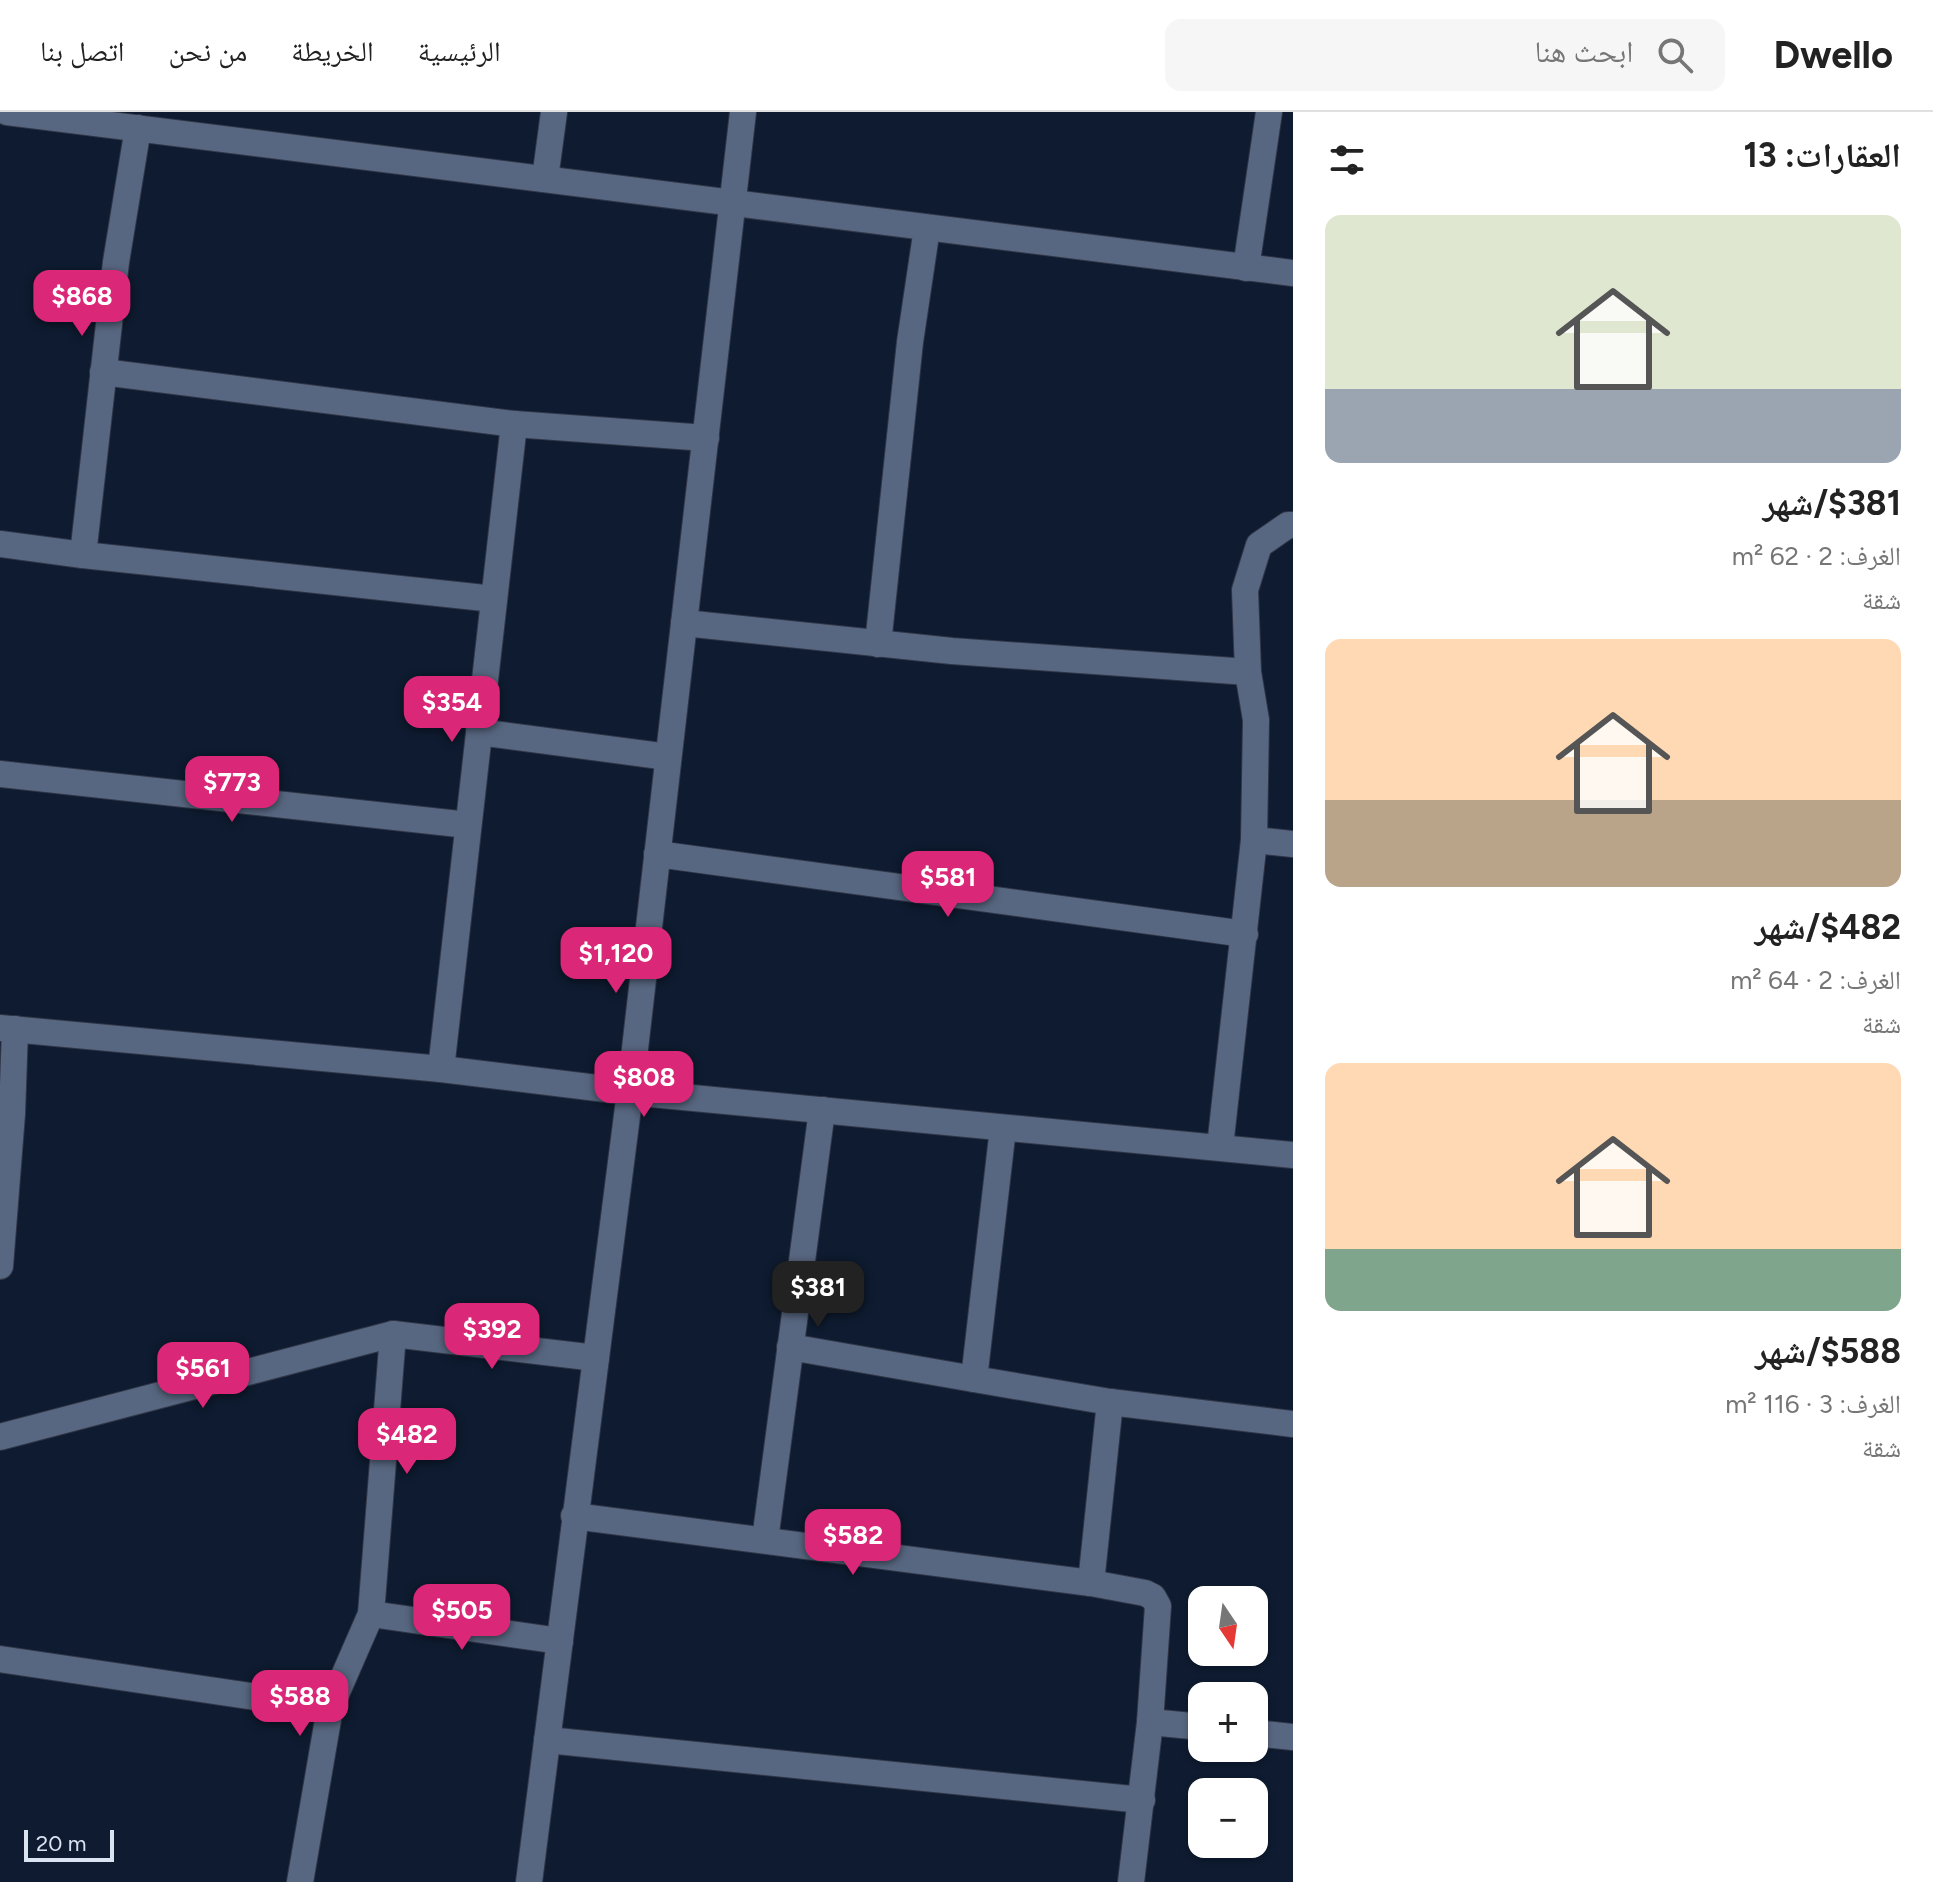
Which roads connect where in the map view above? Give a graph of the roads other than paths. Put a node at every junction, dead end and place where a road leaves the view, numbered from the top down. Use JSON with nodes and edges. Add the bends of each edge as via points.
{"nodes":[{"id":1,"x":7,"y":112,"type":"edge"},
{"id":2,"x":554,"y":112,"type":"edge"},
{"id":3,"x":743,"y":112,"type":"edge"},
{"id":4,"x":1269,"y":112,"type":"edge"},
{"id":5,"x":138,"y":128,"type":"junction"},
{"id":6,"x":545,"y":179,"type":"junction"},
{"id":7,"x":733,"y":203,"type":"junction"},
{"id":8,"x":927,"y":228,"type":"junction"},
{"id":9,"x":1246,"y":268,"type":"junction"},
{"id":10,"x":1293,"y":273,"type":"edge"},
{"id":11,"x":103,"y":372,"type":"junction"},
{"id":12,"x":514,"y":424,"type":"junction"},
{"id":13,"x":706,"y":438,"type":"junction"},
{"id":14,"x":1293,"y":525,"type":"edge"},
{"id":15,"x":0,"y":544,"type":"edge"},
{"id":16,"x":83,"y":555,"type":"junction"},
{"id":17,"x":494,"y":599,"type":"junction"},
{"id":18,"x":684,"y":623,"type":"junction"},
{"id":19,"x":878,"y":644,"type":"junction"},
{"id":20,"x":1248,"y":672,"type":"junction"},
{"id":21,"x":479,"y":732,"type":"junction"},
{"id":22,"x":668,"y":757,"type":"junction"},
{"id":23,"x":0,"y":774,"type":"edge"},
{"id":24,"x":468,"y":825,"type":"junction"},
{"id":25,"x":1254,"y":840,"type":"junction"},
{"id":26,"x":1293,"y":844,"type":"edge"},
{"id":27,"x":657,"y":854,"type":"junction"},
{"id":28,"x":1245,"y":934,"type":"junction"},
{"id":29,"x":8,"y":1029,"type":"edge"},
{"id":30,"x":441,"y":1069,"type":"junction"},
{"id":31,"x":630,"y":1092,"type":"junction"},
{"id":32,"x":822,"y":1110,"type":"junction"},
{"id":33,"x":1003,"y":1128,"type":"junction"},
{"id":34,"x":1220,"y":1147,"type":"junction"},
{"id":35,"x":1293,"y":1155,"type":"edge"},
{"id":36,"x":0,"y":1266,"type":"edge"},
{"id":37,"x":393,"y":1334,"type":"junction"},
{"id":38,"x":790,"y":1347,"type":"junction"},
{"id":39,"x":596,"y":1358,"type":"junction"},
{"id":40,"x":974,"y":1379,"type":"junction"},
{"id":41,"x":1110,"y":1402,"type":"junction"},
{"id":42,"x":1293,"y":1424,"type":"edge"},
{"id":43,"x":0,"y":1437,"type":"edge"},
{"id":44,"x":574,"y":1516,"type":"junction"},
{"id":45,"x":765,"y":1540,"type":"junction"},
{"id":46,"x":1091,"y":1583,"type":"junction"},
{"id":47,"x":371,"y":1614,"type":"junction"},
{"id":48,"x":560,"y":1641,"type":"junction"},
{"id":49,"x":0,"y":1659,"type":"edge"},
{"id":50,"x":330,"y":1708,"type":"junction"},
{"id":51,"x":1150,"y":1722,"type":"junction"},
{"id":52,"x":1188,"y":1726,"type":"edge"},
{"id":53,"x":1268,"y":1734,"type":"edge"},
{"id":54,"x":1293,"y":1737,"type":"edge"},
{"id":55,"x":547,"y":1740,"type":"junction"},
{"id":56,"x":1142,"y":1800,"type":"junction"},
{"id":57,"x":300,"y":1882,"type":"edge"},
{"id":58,"x":529,"y":1882,"type":"edge"},
{"id":59,"x":1131,"y":1882,"type":"edge"}],
"edges":[{"from":1,"to":5,"type":"street"},
{"from":2,"to":6,"type":"street"},
{"from":3,"to":7,"type":"street"},
{"from":4,"to":9,"type":"street"},
{"from":5,"to":6,"type":"street"},
{"from":5,"to":11,"type":"street"},
{"from":6,"to":7,"type":"street"},
{"from":7,"to":8,"type":"street"},
{"from":7,"to":13,"type":"street"},
{"from":8,"to":9,"type":"street"},
{"from":8,"to":19,"type":"street"},
{"from":9,"to":10,"type":"street"},
{"from":11,"to":12,"type":"street"},
{"from":11,"to":16,"type":"street"},
{"from":12,"to":13,"type":"street"},
{"from":12,"to":17,"type":"street"},
{"from":13,"to":18,"type":"street"},
{"from":14,"to":20,"type":"street","via":[[1259,545],[1245,590]]},
{"from":15,"to":16,"type":"street"},
{"from":16,"to":17,"type":"street"},
{"from":17,"to":21,"type":"street"},
{"from":18,"to":19,"type":"street"},
{"from":18,"to":22,"type":"street"},
{"from":19,"to":20,"type":"street"},
{"from":20,"to":25,"type":"street","via":[[1256,720]]},
{"from":21,"to":22,"type":"street"},
{"from":21,"to":24,"type":"street"},
{"from":22,"to":27,"type":"street"},
{"from":23,"to":24,"type":"street"},
{"from":24,"to":30,"type":"street"},
{"from":25,"to":26,"type":"street"},
{"from":25,"to":28,"type":"street"},
{"from":27,"to":28,"type":"street"},
{"from":27,"to":31,"type":"street"},
{"from":28,"to":34,"type":"street"},
{"from":29,"to":30,"type":"street"},
{"from":29,"to":36,"type":"street","via":[[12,1114]]},
{"from":30,"to":31,"type":"street"},
{"from":31,"to":32,"type":"street"},
{"from":31,"to":39,"type":"street"},
{"from":32,"to":33,"type":"street"},
{"from":32,"to":38,"type":"street"},
{"from":33,"to":34,"type":"street"},
{"from":33,"to":40,"type":"street"},
{"from":34,"to":35,"type":"street"},
{"from":37,"to":39,"type":"street"},
{"from":37,"to":43,"type":"street"},
{"from":37,"to":47,"type":"street"},
{"from":38,"to":40,"type":"street"},
{"from":38,"to":45,"type":"street"},
{"from":39,"to":44,"type":"street"},
{"from":40,"to":41,"type":"street"},
{"from":41,"to":42,"type":"street"},
{"from":41,"to":46,"type":"street"},
{"from":44,"to":45,"type":"street"},
{"from":44,"to":48,"type":"street"},
{"from":45,"to":46,"type":"street"},
{"from":46,"to":51,"type":"street","via":[[1145,1593],[1158,1606]]},
{"from":47,"to":48,"type":"street"},
{"from":47,"to":50,"type":"street"},
{"from":48,"to":55,"type":"street"},
{"from":49,"to":50,"type":"street"},
{"from":50,"to":57,"type":"street"},
{"from":51,"to":52,"type":"street"},
{"from":51,"to":56,"type":"street"},
{"from":53,"to":54,"type":"street"},
{"from":55,"to":56,"type":"street"},
{"from":55,"to":58,"type":"street"},
{"from":56,"to":59,"type":"street"}]}
